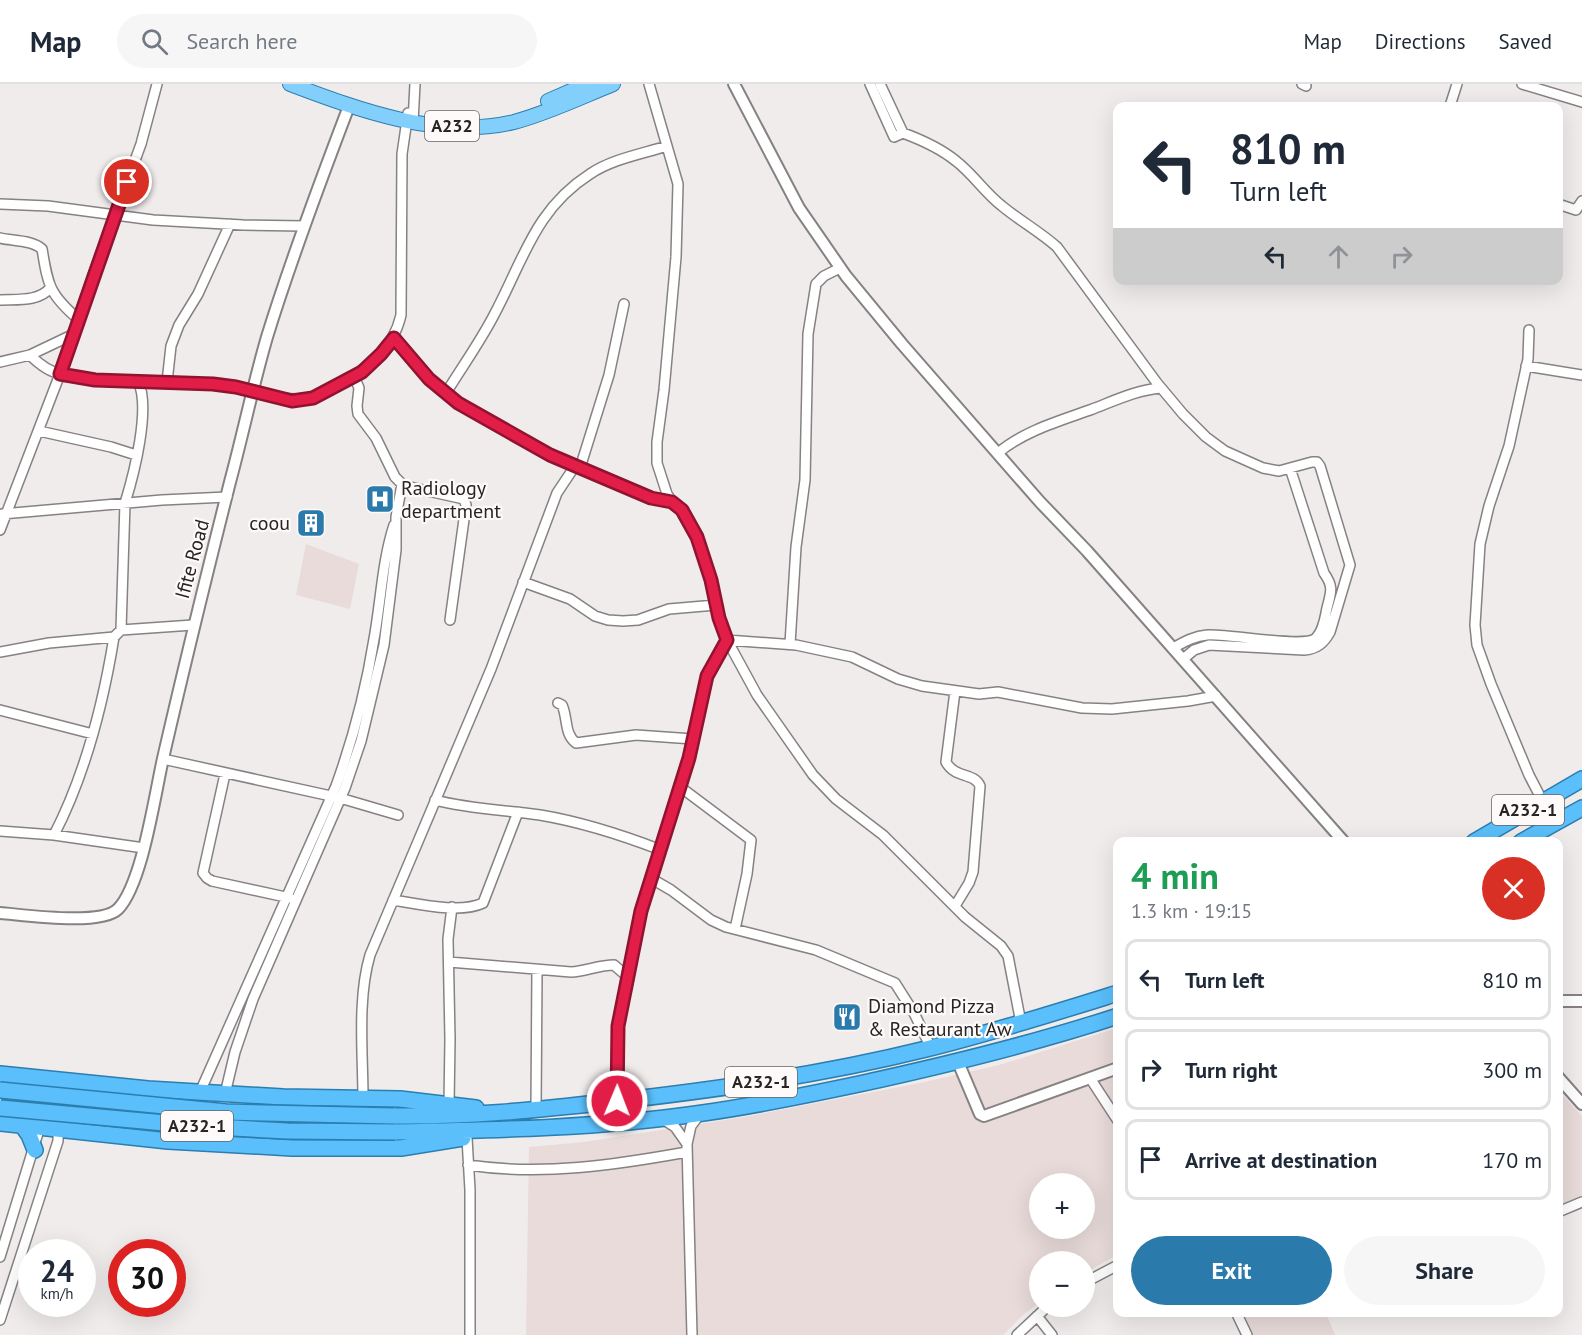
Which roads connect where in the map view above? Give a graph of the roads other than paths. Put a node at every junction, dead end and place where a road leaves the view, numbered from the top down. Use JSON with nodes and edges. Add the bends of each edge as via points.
{"nodes":[{"id":1,"x":157,"y":84,"type":"edge"},
{"id":2,"x":290,"y":84,"type":"edge"},
{"id":3,"x":307,"y":84,"type":"edge"},
{"id":4,"x":416,"y":84,"type":"edge"},
{"id":5,"x":587,"y":84,"type":"edge"},
{"id":6,"x":613,"y":84,"type":"edge"},
{"id":7,"x":649,"y":84,"type":"edge"},
{"id":8,"x":734,"y":84,"type":"edge"},
{"id":9,"x":870,"y":84,"type":"edge"},
{"id":10,"x":880,"y":84,"type":"edge"},
{"id":11,"x":1457,"y":84,"type":"edge"},
{"id":12,"x":1522,"y":84,"type":"edge"},
{"id":13,"x":1557,"y":84,"type":"edge"},
{"id":14,"x":562,"y":89,"type":"edge"},
{"id":15,"x":1554,"y":95,"type":"junction"},
{"id":16,"x":1451,"y":102,"type":"edge"},
{"id":17,"x":1582,"y":102,"type":"edge"},
{"id":18,"x":350,"y":106,"type":"junction"},
{"id":19,"x":410,"y":117,"type":"junction"},
{"id":20,"x":899,"y":135,"type":"junction"},
{"id":21,"x":667,"y":146,"type":"junction"},
{"id":22,"x":1582,"y":201,"type":"edge"},
{"id":23,"x":0,"y":204,"type":"edge"},
{"id":24,"x":1563,"y":206,"type":"edge"},
{"id":25,"x":114,"y":216,"type":"junction"},
{"id":26,"x":230,"y":224,"type":"junction"},
{"id":27,"x":304,"y":226,"type":"junction"},
{"id":28,"x":0,"y":238,"type":"edge"},
{"id":29,"x":840,"y":268,"type":"junction"},
{"id":30,"x":50,"y":288,"type":"junction"},
{"id":31,"x":0,"y":300,"type":"edge"},
{"id":32,"x":624,"y":304,"type":"dead end"},
{"id":33,"x":78,"y":319,"type":"junction"},
{"id":34,"x":1529,"y":330,"type":"dead end"},
{"id":35,"x":72,"y":335,"type":"junction"},
{"id":36,"x":394,"y":338,"type":"junction"},
{"id":37,"x":30,"y":356,"type":"junction"},
{"id":38,"x":0,"y":362,"type":"edge"},
{"id":39,"x":1527,"y":366,"type":"junction"},
{"id":40,"x":60,"y":374,"type":"junction"},
{"id":41,"x":1582,"y":375,"type":"edge"},
{"id":42,"x":354,"y":376,"type":"junction"},
{"id":43,"x":1152,"y":376,"type":"junction"},
{"id":44,"x":138,"y":381,"type":"junction"},
{"id":45,"x":168,"y":382,"type":"junction"},
{"id":46,"x":1161,"y":388,"type":"junction"},
{"id":47,"x":1144,"y":389,"type":"junction"},
{"id":48,"x":253,"y":392,"type":"junction"},
{"id":49,"x":446,"y":393,"type":"junction"},
{"id":50,"x":39,"y":431,"type":"junction"},
{"id":51,"x":998,"y":453,"type":"junction"},
{"id":52,"x":136,"y":455,"type":"junction"},
{"id":53,"x":577,"y":467,"type":"junction"},
{"id":54,"x":1290,"y":468,"type":"junction"},
{"id":55,"x":402,"y":484,"type":"junction"},
{"id":56,"x":226,"y":497,"type":"junction"},
{"id":57,"x":672,"y":502,"type":"junction"},
{"id":58,"x":125,"y":503,"type":"junction"},
{"id":59,"x":3,"y":514,"type":"edge"},
{"id":60,"x":0,"y":530,"type":"edge"},
{"id":61,"x":523,"y":582,"type":"junction"},
{"id":62,"x":716,"y":605,"type":"junction"},
{"id":63,"x":450,"y":620,"type":"dead end"},
{"id":64,"x":193,"y":625,"type":"junction"},
{"id":65,"x":118,"y":633,"type":"junction"},
{"id":66,"x":727,"y":640,"type":"junction"},
{"id":67,"x":790,"y":644,"type":"junction"},
{"id":68,"x":1173,"y":648,"type":"junction"},
{"id":69,"x":0,"y":652,"type":"edge"},
{"id":70,"x":1183,"y":659,"type":"junction"},
{"id":71,"x":955,"y":691,"type":"junction"},
{"id":72,"x":1216,"y":696,"type":"junction"},
{"id":73,"x":558,"y":703,"type":"dead end"},
{"id":74,"x":0,"y":710,"type":"edge"},
{"id":75,"x":93,"y":734,"type":"junction"},
{"id":76,"x":693,"y":739,"type":"junction"},
{"id":77,"x":163,"y":759,"type":"junction"},
{"id":78,"x":225,"y":774,"type":"junction"},
{"id":79,"x":1582,"y":779,"type":"edge"},
{"id":80,"x":679,"y":786,"type":"junction"},
{"id":81,"x":336,"y":797,"type":"junction"},
{"id":82,"x":435,"y":800,"type":"junction"},
{"id":83,"x":1543,"y":802,"type":"junction"},
{"id":84,"x":1582,"y":808,"type":"edge"},
{"id":85,"x":518,"y":812,"type":"junction"},
{"id":86,"x":398,"y":816,"type":"dead end"},
{"id":87,"x":0,"y":831,"type":"edge"},
{"id":88,"x":54,"y":835,"type":"junction"},
{"id":89,"x":1340,"y":837,"type":"edge"},
{"id":90,"x":1482,"y":837,"type":"edge"},
{"id":91,"x":1530,"y":837,"type":"edge"},
{"id":92,"x":144,"y":848,"type":"junction"},
{"id":93,"x":661,"y":850,"type":"junction"},
{"id":94,"x":652,"y":879,"type":"junction"},
{"id":95,"x":290,"y":899,"type":"junction"},
{"id":96,"x":393,"y":900,"type":"junction"},
{"id":97,"x":955,"y":906,"type":"junction"},
{"id":98,"x":452,"y":907,"type":"junction"},
{"id":99,"x":0,"y":913,"type":"edge"},
{"id":100,"x":735,"y":929,"type":"junction"},
{"id":101,"x":449,"y":962,"type":"junction"},
{"id":102,"x":537,"y":970,"type":"junction"},
{"id":103,"x":629,"y":978,"type":"junction"},
{"id":104,"x":1113,"y":995,"type":"edge"},
{"id":105,"x":1563,"y":1001,"type":"edge"},
{"id":106,"x":1582,"y":1001,"type":"edge"},
{"id":107,"x":1113,"y":1018,"type":"edge"},
{"id":108,"x":1021,"y":1023,"type":"junction"},
{"id":109,"x":223,"y":1037,"type":"junction"},
{"id":110,"x":238,"y":1042,"type":"junction"},
{"id":111,"x":931,"y":1048,"type":"junction"},
{"id":112,"x":213,"y":1062,"type":"junction"},
{"id":113,"x":958,"y":1062,"type":"junction"},
{"id":114,"x":230,"y":1069,"type":"junction"},
{"id":115,"x":1113,"y":1070,"type":"edge"},
{"id":116,"x":0,"y":1074,"type":"edge"},
{"id":117,"x":1090,"y":1078,"type":"junction"},
{"id":118,"x":53,"y":1079,"type":"junction"},
{"id":119,"x":1563,"y":1083,"type":"edge"},
{"id":120,"x":0,"y":1090,"type":"edge"},
{"id":121,"x":200,"y":1092,"type":"junction"},
{"id":122,"x":225,"y":1094,"type":"junction"},
{"id":123,"x":363,"y":1099,"type":"junction"},
{"id":124,"x":617,"y":1101,"type":"junction"},
{"id":125,"x":449,"y":1104,"type":"junction"},
{"id":126,"x":1582,"y":1104,"type":"edge"},
{"id":127,"x":0,"y":1108,"type":"edge"},
{"id":128,"x":536,"y":1109,"type":"junction"},
{"id":129,"x":506,"y":1112,"type":"junction"},
{"id":130,"x":1113,"y":1113,"type":"edge"},
{"id":131,"x":700,"y":1114,"type":"junction"},
{"id":132,"x":661,"y":1118,"type":"junction"},
{"id":133,"x":0,"y":1123,"type":"edge"},
{"id":134,"x":22,"y":1125,"type":"junction"},
{"id":135,"x":42,"y":1127,"type":"junction"},
{"id":136,"x":60,"y":1129,"type":"junction"},
{"id":137,"x":506,"y":1131,"type":"junction"},
{"id":138,"x":467,"y":1138,"type":"junction"},
{"id":139,"x":687,"y":1148,"type":"junction"},
{"id":140,"x":35,"y":1149,"type":"junction"},
{"id":141,"x":468,"y":1165,"type":"junction"},
{"id":142,"x":1582,"y":1202,"type":"edge"},
{"id":143,"x":1563,"y":1210,"type":"edge"},
{"id":144,"x":0,"y":1257,"type":"edge"},
{"id":145,"x":1113,"y":1268,"type":"edge"},
{"id":146,"x":1095,"y":1277,"type":"edge"},
{"id":147,"x":1035,"y":1317,"type":"edge"},
{"id":148,"x":1037,"y":1317,"type":"edge"},
{"id":149,"x":1238,"y":1317,"type":"edge"},
{"id":150,"x":0,"y":1320,"type":"edge"},
{"id":151,"x":470,"y":1335,"type":"edge"},
{"id":152,"x":692,"y":1335,"type":"edge"},
{"id":153,"x":1017,"y":1335,"type":"edge"},
{"id":154,"x":1052,"y":1335,"type":"edge"},
{"id":155,"x":1247,"y":1335,"type":"edge"}],
"edges":[{"from":1,"to":25,"type":"street","via":[[141,144]]},
{"from":2,"to":18,"type":"main road","number":"A232"},
{"from":3,"to":19,"type":"main road","number":"A232"},
{"from":4,"to":19,"type":"street"},
{"from":5,"to":14,"type":"main road","number":"A232"},
{"from":6,"to":19,"type":"main road","number":"A232","via":[[516,121],[494,125],[470,128]]},
{"from":7,"to":21,"type":"street"},
{"from":8,"to":29,"type":"street","via":[[799,208]]},
{"from":9,"to":20,"type":"street"},
{"from":10,"to":20,"type":"street"},
{"from":11,"to":16,"type":"street"},
{"from":12,"to":15,"type":"street"},
{"from":13,"to":15,"type":"street"},
{"from":14,"to":19,"type":"main road","number":"A232","via":[[545,103],[485,119]]},
{"from":15,"to":17,"type":"street"},
{"from":18,"to":19,"type":"main road","number":"A232"},
{"from":18,"to":27,"type":"street","name":"Ifite Road"},
{"from":19,"to":36,"type":"street","via":[[402,154],[402,307]]},
{"from":20,"to":43,"type":"street","via":[[930,144],[958,162],[1002,206],[1057,247]]},
{"from":21,"to":49,"type":"street","via":[[591,173],[562,195],[544,216],[494,316]]},
{"from":21,"to":57,"type":"street","via":[[678,184],[679,205],[657,463]]},
{"from":22,"to":24,"type":"street","via":[[1576,210]]},
{"from":23,"to":25,"type":"street","via":[[48,206]]},
{"from":25,"to":26,"type":"street"},
{"from":25,"to":33,"type":"street"},
{"from":26,"to":27,"type":"street"},
{"from":26,"to":45,"type":"street","via":[[179,325],[171,346]]},
{"from":27,"to":48,"type":"street","name":"Ifite Road"},
{"from":28,"to":30,"type":"street","via":[[42,249]]},
{"from":29,"to":51,"type":"street"},
{"from":29,"to":67,"type":"street","via":[[816,284],[808,334],[805,480]]},
{"from":30,"to":31,"type":"street","via":[[32,298]]},
{"from":30,"to":33,"type":"street"},
{"from":32,"to":53,"type":"street","via":[[609,375]]},
{"from":33,"to":35,"type":"street"},
{"from":34,"to":39,"type":"street"},
{"from":35,"to":37,"type":"street"},
{"from":35,"to":40,"type":"street"},
{"from":36,"to":42,"type":"street"},
{"from":36,"to":49,"type":"street"},
{"from":37,"to":38,"type":"street"},
{"from":37,"to":40,"type":"street"},
{"from":39,"to":41,"type":"street"},
{"from":39,"to":83,"type":"street","via":[[1509,446],[1480,544],[1475,625],[1477,645],[1491,684]]},
{"from":40,"to":44,"type":"street"},
{"from":40,"to":50,"type":"street"},
{"from":42,"to":48,"type":"street","via":[[313,398],[292,401]]},
{"from":42,"to":55,"type":"street","via":[[358,414]]},
{"from":43,"to":46,"type":"street"},
{"from":43,"to":47,"type":"street"},
{"from":44,"to":45,"type":"street"},
{"from":44,"to":52,"type":"street","via":[[143,394]]},
{"from":45,"to":48,"type":"street","via":[[213,384]]},
{"from":46,"to":47,"type":"street"},
{"from":46,"to":54,"type":"street","via":[[1206,437],[1225,451],[1263,468]]},
{"from":47,"to":51,"type":"street","via":[[1025,435]]},
{"from":48,"to":56,"type":"street","name":"Ifite Road"},
{"from":49,"to":53,"type":"street","via":[[501,428]]},
{"from":50,"to":52,"type":"street"},
{"from":50,"to":59,"type":"street"},
{"from":51,"to":68,"type":"street"},
{"from":52,"to":58,"type":"street"},
{"from":53,"to":57,"type":"street","via":[[651,498]]},
{"from":53,"to":61,"type":"street","via":[[557,493]]},
{"from":54,"to":68,"type":"street","via":[[1331,585],[1322,628],[1316,638],[1294,642],[1210,635],[1195,637]]},
{"from":54,"to":70,"type":"street","via":[[1317,462],[1320,466],[1350,565],[1330,632],[1314,649],[1209,645]]},
{"from":55,"to":63,"type":"street","via":[[464,499]]},
{"from":55,"to":81,"type":"street","via":[[384,645],[361,741]]},
{"from":56,"to":58,"type":"street"},
{"from":56,"to":64,"type":"street","name":"Ifite Road"},
{"from":57,"to":62,"type":"street","via":[[682,510],[697,537]]},
{"from":58,"to":59,"type":"street"},
{"from":58,"to":65,"type":"street"},
{"from":59,"to":60,"type":"street"},
{"from":61,"to":62,"type":"street","via":[[570,599],[595,616],[615,621],[638,620],[669,609]]},
{"from":61,"to":82,"type":"street"},
{"from":62,"to":66,"type":"street"},
{"from":64,"to":65,"type":"street"},
{"from":64,"to":77,"type":"street","name":"Ifite Road"},
{"from":65,"to":69,"type":"street"},
{"from":65,"to":75,"type":"street"},
{"from":66,"to":67,"type":"street"},
{"from":66,"to":76,"type":"street","via":[[707,676]]},
{"from":66,"to":97,"type":"street","via":[[757,695],[813,775],[836,799],[883,835]]},
{"from":67,"to":71,"type":"street","via":[[852,657],[898,679]]},
{"from":68,"to":70,"type":"street"},
{"from":70,"to":72,"type":"street"},
{"from":71,"to":72,"type":"street","via":[[998,692],[1082,708],[1123,708]]},
{"from":71,"to":97,"type":"street","via":[[946,762],[953,771],[975,778],[980,786],[973,872]]},
{"from":72,"to":89,"type":"street"},
{"from":73,"to":76,"type":"street","via":[[564,709],[568,733],[576,743],[636,735]]},
{"from":74,"to":75,"type":"street"},
{"from":75,"to":88,"type":"street"},
{"from":76,"to":80,"type":"street"},
{"from":77,"to":78,"type":"street"},
{"from":77,"to":92,"type":"street","name":"Ifite Road"},
{"from":78,"to":81,"type":"street"},
{"from":78,"to":95,"type":"street","via":[[203,873],[213,880]]},
{"from":79,"to":83,"type":"highway","number":"A232-1"},
{"from":80,"to":93,"type":"street"},
{"from":80,"to":100,"type":"street","via":[[751,840]]},
{"from":81,"to":86,"type":"street"},
{"from":81,"to":95,"type":"street"},
{"from":82,"to":85,"type":"street"},
{"from":82,"to":96,"type":"street"},
{"from":83,"to":90,"type":"highway","number":"A232-1"},
{"from":84,"to":91,"type":"highway","number":"A232-1"},
{"from":85,"to":93,"type":"street","via":[[573,822]]},
{"from":85,"to":98,"type":"street","via":[[483,903],[476,907]]},
{"from":87,"to":88,"type":"street"},
{"from":88,"to":92,"type":"street"},
{"from":92,"to":99,"type":"street","name":"Ifite Road","via":[[124,903],[103,918]]},
{"from":93,"to":94,"type":"street"},
{"from":94,"to":100,"type":"street","via":[[711,920]]},
{"from":94,"to":103,"type":"street","via":[[641,911]]},
{"from":95,"to":109,"type":"street"},
{"from":95,"to":110,"type":"street"},
{"from":96,"to":98,"type":"street"},
{"from":96,"to":123,"type":"street","via":[[366,969]]},
{"from":97,"to":108,"type":"street","via":[[1008,956]]},
{"from":98,"to":101,"type":"street"},
{"from":100,"to":111,"type":"street","via":[[816,950],[895,983]]},
{"from":101,"to":102,"type":"street"},
{"from":101,"to":125,"type":"street"},
{"from":102,"to":103,"type":"street","via":[[571,972],[614,965]]},
{"from":102,"to":128,"type":"street"},
{"from":103,"to":124,"type":"street","via":[[618,1026]]},
{"from":104,"to":108,"type":"highway","number":"A232-1"},
{"from":105,"to":106,"type":"street"},
{"from":107,"to":113,"type":"highway","number":"A232-1"},
{"from":108,"to":111,"type":"highway","number":"A232-1"},
{"from":109,"to":110,"type":"street"},
{"from":109,"to":112,"type":"street"},
{"from":110,"to":114,"type":"street"},
{"from":111,"to":124,"type":"highway","number":"A232-1","via":[[781,1079]]},
{"from":112,"to":114,"type":"street"},
{"from":112,"to":121,"type":"street"},
{"from":113,"to":117,"type":"street","via":[[984,1116]]},
{"from":113,"to":131,"type":"highway","number":"A232-1"},
{"from":114,"to":122,"type":"street"},
{"from":115,"to":117,"type":"street"},
{"from":116,"to":118,"type":"highway"},
{"from":117,"to":130,"type":"street"},
{"from":118,"to":121,"type":"highway"},
{"from":118,"to":135,"type":"street"},
{"from":118,"to":136,"type":"street"},
{"from":119,"to":126,"type":"street"},
{"from":120,"to":129,"type":"highway","number":"A232-1","bridge":true,"via":[[226,1112],[436,1117]]},
{"from":121,"to":122,"type":"highway"},
{"from":122,"to":123,"type":"highway"},
{"from":123,"to":125,"type":"highway"},
{"from":124,"to":128,"type":"highway","number":"A232-1"},
{"from":125,"to":129,"type":"highway"},
{"from":127,"to":137,"type":"highway","number":"A232-1","bridge":true,"via":[[287,1131]]},
{"from":128,"to":129,"type":"highway","number":"A232-1"},
{"from":131,"to":132,"type":"highway","number":"A232-1"},
{"from":131,"to":139,"type":"street","via":[[691,1126]]},
{"from":132,"to":137,"type":"highway","number":"A232-1"},
{"from":132,"to":139,"type":"street","via":[[675,1127]]},
{"from":133,"to":134,"type":"highway"},
{"from":134,"to":135,"type":"highway"},
{"from":134,"to":140,"type":"highway"},
{"from":135,"to":136,"type":"highway"},
{"from":135,"to":140,"type":"street"},
{"from":136,"to":138,"type":"highway","via":[[168,1141],[303,1148],[401,1148]]},
{"from":136,"to":150,"type":"street"},
{"from":137,"to":138,"type":"highway"},
{"from":138,"to":141,"type":"street"},
{"from":139,"to":141,"type":"street","via":[[569,1170]]},
{"from":139,"to":152,"type":"street"},
{"from":140,"to":144,"type":"street"},
{"from":141,"to":151,"type":"street"},
{"from":142,"to":143,"type":"street"},
{"from":145,"to":146,"type":"street"},
{"from":147,"to":153,"type":"street"},
{"from":148,"to":154,"type":"street"},
{"from":149,"to":155,"type":"street"}]}
